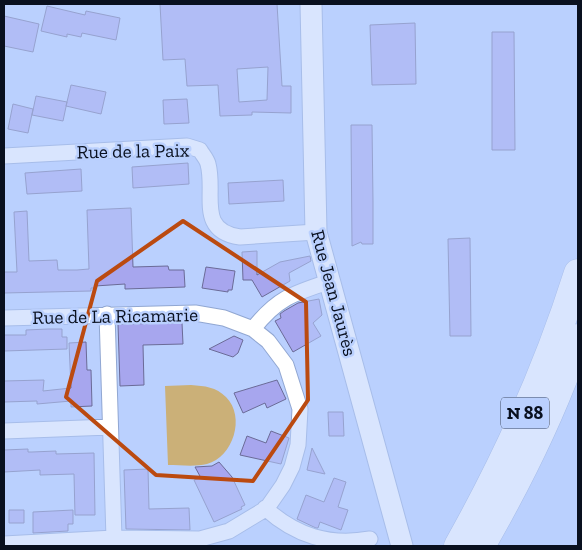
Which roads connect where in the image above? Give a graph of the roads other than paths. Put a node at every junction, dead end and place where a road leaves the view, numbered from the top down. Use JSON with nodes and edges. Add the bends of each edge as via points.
{"nodes":[{"id":1,"x":310,"y":4,"type":"edge"},
{"id":2,"x":4,"y":156,"type":"edge"},
{"id":3,"x":316,"y":232,"type":"junction"},
{"id":4,"x":578,"y":273,"type":"edge"},
{"id":5,"x":331,"y":281,"type":"junction"},
{"id":6,"x":107,"y":314,"type":"junction"},
{"id":7,"x":4,"y":318,"type":"edge"},
{"id":8,"x":253,"y":330,"type":"junction"},
{"id":9,"x":578,"y":338,"type":"edge"},
{"id":10,"x":110,"y":427,"type":"junction"},
{"id":11,"x":4,"y":431,"type":"edge"},
{"id":12,"x":265,"y":508,"type":"junction"},
{"id":13,"x":114,"y":538,"type":"junction"},
{"id":14,"x":370,"y":539,"type":"dead end"},
{"id":15,"x":203,"y":543,"type":"edge"},
{"id":16,"x":4,"y":544,"type":"edge"},
{"id":17,"x":402,"y":546,"type":"edge"},
{"id":18,"x":458,"y":546,"type":"edge"},
{"id":19,"x":481,"y":546,"type":"edge"}],
"edges":[{"from":1,"to":3,"type":"street","name":"Rue Jean Jaurès"},
{"from":2,"to":3,"type":"street","name":"Rue de la Paix","via":[[187,146],[200,150],[208,163],[212,220],[220,230],[240,238]]},
{"from":3,"to":5,"type":"street","name":"Rue Jean Jaurès"},
{"from":4,"to":18,"type":"highway","number":"N 88","via":[[537,388],[487,496]]},
{"from":5,"to":8,"type":"street","via":[[282,300],[266,312]]},
{"from":5,"to":17,"type":"street","name":"Rue Jean Jaurès"},
{"from":6,"to":7,"type":"street","name":"Rue de La Ricamarie"},
{"from":6,"to":8,"type":"street","name":"Rue de La Ricamarie","via":[[194,312],[224,318]]},
{"from":6,"to":10,"type":"street"},
{"from":8,"to":12,"type":"street","name":"Rue de La Ricamarie","via":[[268,341],[286,365],[300,409],[298,445],[292,467]]},
{"from":9,"to":19,"type":"highway","number":"N 88","via":[[542,429]]},
{"from":10,"to":11,"type":"street"},
{"from":10,"to":13,"type":"street"},
{"from":12,"to":14,"type":"street","via":[[301,533],[328,540]]},
{"from":12,"to":15,"type":"street","name":"Rue de La Ricamarie"},
{"from":13,"to":15,"type":"street","name":"Rue de La Ricamarie"},
{"from":13,"to":16,"type":"street","name":"Rue de La Ricamarie"}]}
